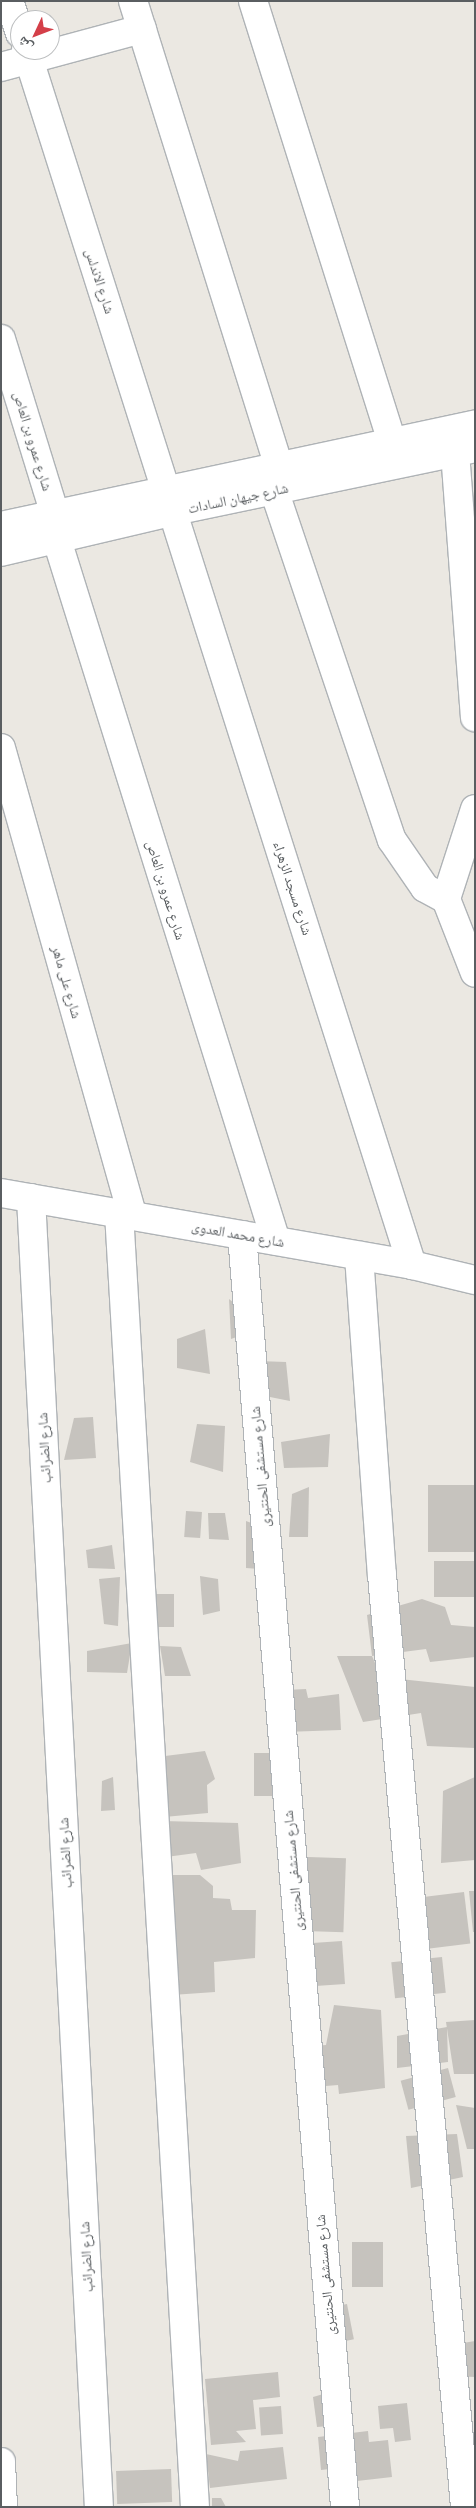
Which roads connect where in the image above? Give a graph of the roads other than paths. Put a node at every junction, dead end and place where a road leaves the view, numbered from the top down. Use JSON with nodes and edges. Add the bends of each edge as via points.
{"nodes":[{"id":1,"x":133,"y":1,"type":"edge"},
{"id":2,"x":253,"y":1,"type":"edge"},
{"id":3,"x":142,"y":29,"type":"junction"},
{"id":4,"x":60,"y":48,"type":"edge"},
{"id":5,"x":16,"y":60,"type":"edge"},
{"id":6,"x":29,"y":60,"type":"edge"},
{"id":7,"x":1,"y":67,"type":"edge"},
{"id":8,"x":1,"y":339,"type":"edge"},
{"id":9,"x":475,"y":424,"type":"edge"},
{"id":10,"x":392,"y":441,"type":"junction"},
{"id":11,"x":465,"y":450,"type":"edge"},
{"id":12,"x":276,"y":478,"type":"junction"},
{"id":13,"x":170,"y":500,"type":"junction"},
{"id":14,"x":1,"y":526,"type":"edge"},
{"id":15,"x":56,"y":527,"type":"junction"},
{"id":16,"x":1,"y":552,"type":"edge"},
{"id":17,"x":475,"y":717,"type":"edge"},
{"id":18,"x":1,"y":748,"type":"edge"},
{"id":19,"x":475,"y":809,"type":"edge"},
{"id":20,"x":446,"y":899,"type":"junction"},
{"id":21,"x":475,"y":973,"type":"edge"},
{"id":22,"x":1,"y":1194,"type":"edge"},
{"id":23,"x":31,"y":1198,"type":"junction"},
{"id":24,"x":126,"y":1214,"type":"junction"},
{"id":25,"x":242,"y":1235,"type":"junction"},
{"id":26,"x":276,"y":1241,"type":"junction"},
{"id":27,"x":359,"y":1256,"type":"junction"},
{"id":28,"x":412,"y":1266,"type":"junction"},
{"id":29,"x":475,"y":1280,"type":"edge"},
{"id":30,"x":1,"y":2462,"type":"edge"},
{"id":31,"x":3,"y":2507,"type":"edge"},
{"id":32,"x":99,"y":2507,"type":"edge"},
{"id":33,"x":195,"y":2507,"type":"edge"},
{"id":34,"x":346,"y":2507,"type":"edge"},
{"id":35,"x":465,"y":2507,"type":"edge"}],
"edges":[{"from":1,"to":3,"type":"street"},
{"from":2,"to":10,"type":"street"},
{"from":3,"to":4,"type":"street"},
{"from":3,"to":12,"type":"street"},
{"from":5,"to":7,"type":"street"},
{"from":6,"to":13,"type":"street","name":"شارع الاندلس"},
{"from":8,"to":15,"type":"street","name":"شارع عمرو بن العاص"},
{"from":9,"to":10,"type":"street","name":"شارع جيهان السادات"},
{"from":10,"to":12,"type":"street","name":"شارع جيهان السادات"},
{"from":11,"to":12,"type":"street","name":"شارع جيهان السادات"},
{"from":11,"to":17,"type":"street"},
{"from":12,"to":13,"type":"street","name":"شارع جيهان السادات"},
{"from":12,"to":20,"type":"street","via":[[392,840],[425,888]]},
{"from":13,"to":15,"type":"street","name":"شارع جيهان السادات"},
{"from":13,"to":28,"type":"street","name":"شارع مسجد الزهراء"},
{"from":14,"to":15,"type":"street","name":"شارع جيهان السادات"},
{"from":15,"to":16,"type":"street","name":"شارع جيهان السادات"},
{"from":15,"to":26,"type":"street","name":"شارع عمرو بن العاص"},
{"from":18,"to":24,"type":"street","name":"شارع على ماهر"},
{"from":19,"to":20,"type":"street"},
{"from":20,"to":21,"type":"street"},
{"from":22,"to":23,"type":"street","name":"شارع محمد العدوى"},
{"from":23,"to":24,"type":"street","name":"شارع محمد العدوى"},
{"from":23,"to":32,"type":"street","name":"شارع الضرائب"},
{"from":24,"to":25,"type":"street","name":"شارع محمد العدوى"},
{"from":24,"to":33,"type":"street","name":"شارع على ماهر"},
{"from":25,"to":26,"type":"street","name":"شارع محمد العدوى"},
{"from":25,"to":34,"type":"street","name":"شارع مستشفى الحنتيرى"},
{"from":26,"to":27,"type":"street","name":"شارع محمد العدوى"},
{"from":27,"to":28,"type":"street","name":"شارع محمد العدوى"},
{"from":27,"to":35,"type":"street","via":[[382,1575]]},
{"from":28,"to":29,"type":"street","name":"شارع محمد العدوى"},
{"from":30,"to":31,"type":"street"}]}
